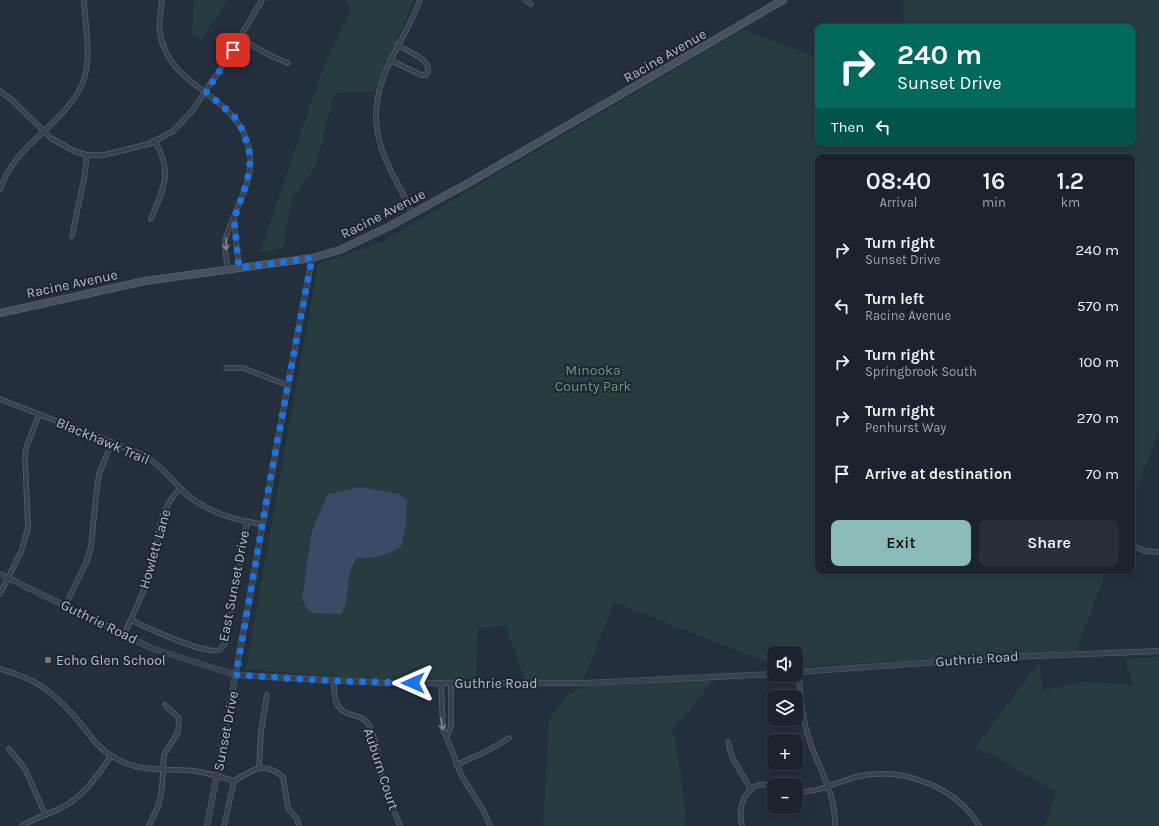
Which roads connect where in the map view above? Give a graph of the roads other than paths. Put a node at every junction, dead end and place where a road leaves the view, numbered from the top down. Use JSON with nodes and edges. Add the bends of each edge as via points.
{"nodes":[{"id":1,"x":84,"y":0,"type":"edge"},
{"id":2,"x":162,"y":0,"type":"edge"},
{"id":3,"x":262,"y":0,"type":"edge"},
{"id":4,"x":420,"y":0,"type":"edge"},
{"id":5,"x":525,"y":0,"type":"edge"},
{"id":6,"x":783,"y":0,"type":"edge"},
{"id":7,"x":530,"y":4,"type":"dead end"},
{"id":8,"x":239,"y":38,"type":"junction"},
{"id":9,"x":397,"y":45,"type":"junction"},
{"id":10,"x":390,"y":60,"type":"junction"},
{"id":11,"x":288,"y":63,"type":"dead end"},
{"id":12,"x":0,"y":91,"type":"edge"},
{"id":13,"x":206,"y":92,"type":"junction"},
{"id":14,"x":43,"y":130,"type":"junction"},
{"id":15,"x":155,"y":141,"type":"junction"},
{"id":16,"x":87,"y":155,"type":"junction"},
{"id":17,"x":0,"y":189,"type":"edge"},
{"id":18,"x":412,"y":214,"type":"junction"},
{"id":19,"x":151,"y":219,"type":"dead end"},
{"id":20,"x":234,"y":219,"type":"junction"},
{"id":21,"x":72,"y":236,"type":"dead end"},
{"id":22,"x":312,"y":258,"type":"junction"},
{"id":23,"x":239,"y":268,"type":"junction"},
{"id":24,"x":228,"y":270,"type":"junction"},
{"id":25,"x":0,"y":313,"type":"edge"},
{"id":26,"x":226,"y":368,"type":"dead end"},
{"id":27,"x":287,"y":385,"type":"junction"},
{"id":28,"x":0,"y":399,"type":"edge"},
{"id":29,"x":39,"y":414,"type":"junction"},
{"id":30,"x":112,"y":442,"type":"junction"},
{"id":31,"x":180,"y":489,"type":"junction"},
{"id":32,"x":247,"y":522,"type":"junction"},
{"id":33,"x":262,"y":524,"type":"junction"},
{"id":34,"x":1136,"y":547,"type":"dead end"},
{"id":35,"x":1159,"y":552,"type":"edge"},
{"id":36,"x":0,"y":574,"type":"edge"},
{"id":37,"x":8,"y":578,"type":"junction"},
{"id":38,"x":0,"y":594,"type":"edge"},
{"id":39,"x":65,"y":606,"type":"junction"},
{"id":40,"x":131,"y":620,"type":"junction"},
{"id":41,"x":124,"y":635,"type":"junction"},
{"id":42,"x":1159,"y":651,"type":"edge"},
{"id":43,"x":0,"y":669,"type":"edge"},
{"id":44,"x":803,"y":672,"type":"edge"},
{"id":45,"x":767,"y":674,"type":"edge"},
{"id":46,"x":236,"y":675,"type":"junction"},
{"id":47,"x":334,"y":681,"type":"junction"},
{"id":48,"x":799,"y":682,"type":"edge"},
{"id":49,"x":441,"y":683,"type":"junction"},
{"id":50,"x":451,"y":683,"type":"junction"},
{"id":51,"x":266,"y":695,"type":"dead end"},
{"id":52,"x":165,"y":705,"type":"dead end"},
{"id":53,"x":441,"y":708,"type":"junction"},
{"id":54,"x":450,"y":709,"type":"junction"},
{"id":55,"x":447,"y":736,"type":"junction"},
{"id":56,"x":509,"y":738,"type":"dead end"},
{"id":57,"x":728,"y":742,"type":"dead end"},
{"id":58,"x":9,"y":749,"type":"dead end"},
{"id":59,"x":111,"y":756,"type":"junction"},
{"id":60,"x":456,"y":765,"type":"junction"},
{"id":61,"x":259,"y":768,"type":"junction"},
{"id":62,"x":163,"y":770,"type":"junction"},
{"id":63,"x":217,"y":775,"type":"junction"},
{"id":64,"x":234,"y":781,"type":"junction"},
{"id":65,"x":767,"y":784,"type":"edge"},
{"id":66,"x":829,"y":786,"type":"junction"},
{"id":67,"x":751,"y":790,"type":"junction"},
{"id":68,"x":803,"y":793,"type":"edge"},
{"id":69,"x":45,"y":814,"type":"junction"},
{"id":70,"x":22,"y":826,"type":"edge"},
{"id":71,"x":149,"y":826,"type":"edge"},
{"id":72,"x":207,"y":826,"type":"edge"},
{"id":73,"x":224,"y":826,"type":"edge"},
{"id":74,"x":299,"y":826,"type":"edge"},
{"id":75,"x":400,"y":826,"type":"edge"},
{"id":76,"x":490,"y":826,"type":"edge"},
{"id":77,"x":742,"y":826,"type":"edge"},
{"id":78,"x":835,"y":826,"type":"edge"},
{"id":79,"x":979,"y":826,"type":"edge"}],
"edges":[{"from":1,"to":14,"type":"street","via":[[87,60],[85,76],[77,95]]},
{"from":2,"to":13,"type":"street","via":[[159,23],[165,53],[180,73]]},
{"from":3,"to":8,"type":"street"},
{"from":4,"to":9,"type":"street"},
{"from":5,"to":7,"type":"street"},
{"from":6,"to":18,"type":"main road","name":"Racine Avenue"},
{"from":8,"to":11,"type":"street"},
{"from":8,"to":13,"type":"street"},
{"from":9,"to":10,"type":"street"},
{"from":9,"to":10,"type":"street","via":[[425,61],[429,71],[426,76],[421,76]]},
{"from":10,"to":18,"type":"street","via":[[378,92],[377,127],[382,152]]},
{"from":12,"to":14,"type":"street"},
{"from":13,"to":15,"type":"street","via":[[185,120],[168,135]]},
{"from":13,"to":20,"type":"street","via":[[234,116],[248,145],[249,173]]},
{"from":14,"to":16,"type":"street","via":[[64,147]]},
{"from":14,"to":17,"type":"street","via":[[10,167]]},
{"from":15,"to":16,"type":"street","via":[[113,153]]},
{"from":15,"to":19,"type":"street","via":[[166,169],[164,185]]},
{"from":16,"to":21,"type":"street"},
{"from":18,"to":22,"type":"main road","name":"Racine Avenue","via":[[347,247]]},
{"from":20,"to":23,"type":"street"},
{"from":20,"to":24,"type":"street","one_way":true,"via":[[225,241]]},
{"from":22,"to":23,"type":"main road","name":"Racine Avenue"},
{"from":22,"to":27,"type":"street","name":"Sunset Drive"},
{"from":23,"to":24,"type":"main road","name":"Racine Avenue"},
{"from":24,"to":25,"type":"main road","name":"Racine Avenue","via":[[138,282]]},
{"from":26,"to":27,"type":"street","via":[[247,369]]},
{"from":27,"to":33,"type":"street","name":"Sunset Drive"},
{"from":28,"to":29,"type":"street","name":"Blackhawk Trail"},
{"from":29,"to":30,"type":"street","name":"Blackhawk Trail"},
{"from":29,"to":37,"type":"street","via":[[25,456],[28,528],[21,552]]},
{"from":30,"to":31,"type":"street","name":"Blackhawk Trail","via":[[150,459],[163,469]]},
{"from":30,"to":39,"type":"street","via":[[99,474],[91,548]]},
{"from":31,"to":32,"type":"street","name":"Blackhawk Trail","via":[[214,512]]},
{"from":31,"to":40,"type":"street","name":"Howlett Lane","via":[[171,499],[163,515],[150,571]]},
{"from":32,"to":33,"type":"street","name":"Blackhawk Trail"},
{"from":32,"to":40,"type":"street","name":"East Sunset Drive","via":[[227,637],[220,650],[212,651],[191,644]]},
{"from":33,"to":46,"type":"street","name":"Sunset Drive"},
{"from":34,"to":35,"type":"street"},
{"from":36,"to":37,"type":"street","name":"Guthrie Road"},
{"from":37,"to":38,"type":"street"},
{"from":37,"to":39,"type":"street","name":"Guthrie Road"},
{"from":39,"to":41,"type":"street","name":"Guthrie Road"},
{"from":40,"to":41,"type":"street","name":"Howlett Lane"},
{"from":41,"to":46,"type":"street","name":"Guthrie Road","via":[[171,655]]},
{"from":42,"to":44,"type":"street","name":"Guthrie Road","via":[[1010,657]]},
{"from":43,"to":59,"type":"street","via":[[28,678],[45,688],[60,700],[92,739]]},
{"from":45,"to":50,"type":"street","name":"Guthrie Road","via":[[566,683]]},
{"from":46,"to":47,"type":"street","name":"Guthrie Road"},
{"from":46,"to":63,"type":"street","name":"Sunset Drive"},
{"from":47,"to":49,"type":"street","name":"Guthrie Road"},
{"from":47,"to":75,"type":"street","name":"Auburn Court","via":[[338,707],[364,720],[371,729],[385,788]]},
{"from":48,"to":66,"type":"street","via":[[804,718]]},
{"from":49,"to":50,"type":"street","name":"Guthrie Road"},
{"from":49,"to":53,"type":"street"},
{"from":50,"to":54,"type":"street"},
{"from":51,"to":61,"type":"street"},
{"from":52,"to":62,"type":"street","via":[[179,718],[179,727],[164,755]]},
{"from":53,"to":54,"type":"street"},
{"from":53,"to":55,"type":"street","one_way":true,"via":[[442,726]]},
{"from":54,"to":55,"type":"street"},
{"from":55,"to":60,"type":"street"},
{"from":56,"to":60,"type":"street"},
{"from":57,"to":67,"type":"street","via":[[732,758]]},
{"from":58,"to":69,"type":"street","via":[[25,769]]},
{"from":59,"to":62,"type":"street","via":[[130,766]]},
{"from":59,"to":69,"type":"street","via":[[81,794],[59,810]]},
{"from":60,"to":76,"type":"street","via":[[479,802]]},
{"from":61,"to":64,"type":"street"},
{"from":61,"to":74,"type":"street","via":[[275,770],[283,777],[288,808]]},
{"from":62,"to":63,"type":"street","via":[[197,771]]},
{"from":62,"to":71,"type":"street","via":[[159,804]]},
{"from":63,"to":64,"type":"street"},
{"from":63,"to":72,"type":"street","name":"Sunset Drive"},
{"from":64,"to":73,"type":"street"},
{"from":65,"to":67,"type":"street"},
{"from":66,"to":68,"type":"street"},
{"from":66,"to":78,"type":"street","via":[[836,812]]},
{"from":66,"to":79,"type":"street","via":[[871,774],[918,779],[951,796]]},
{"from":67,"to":77,"type":"street","via":[[744,796],[740,810]]},
{"from":69,"to":70,"type":"street"}]}
